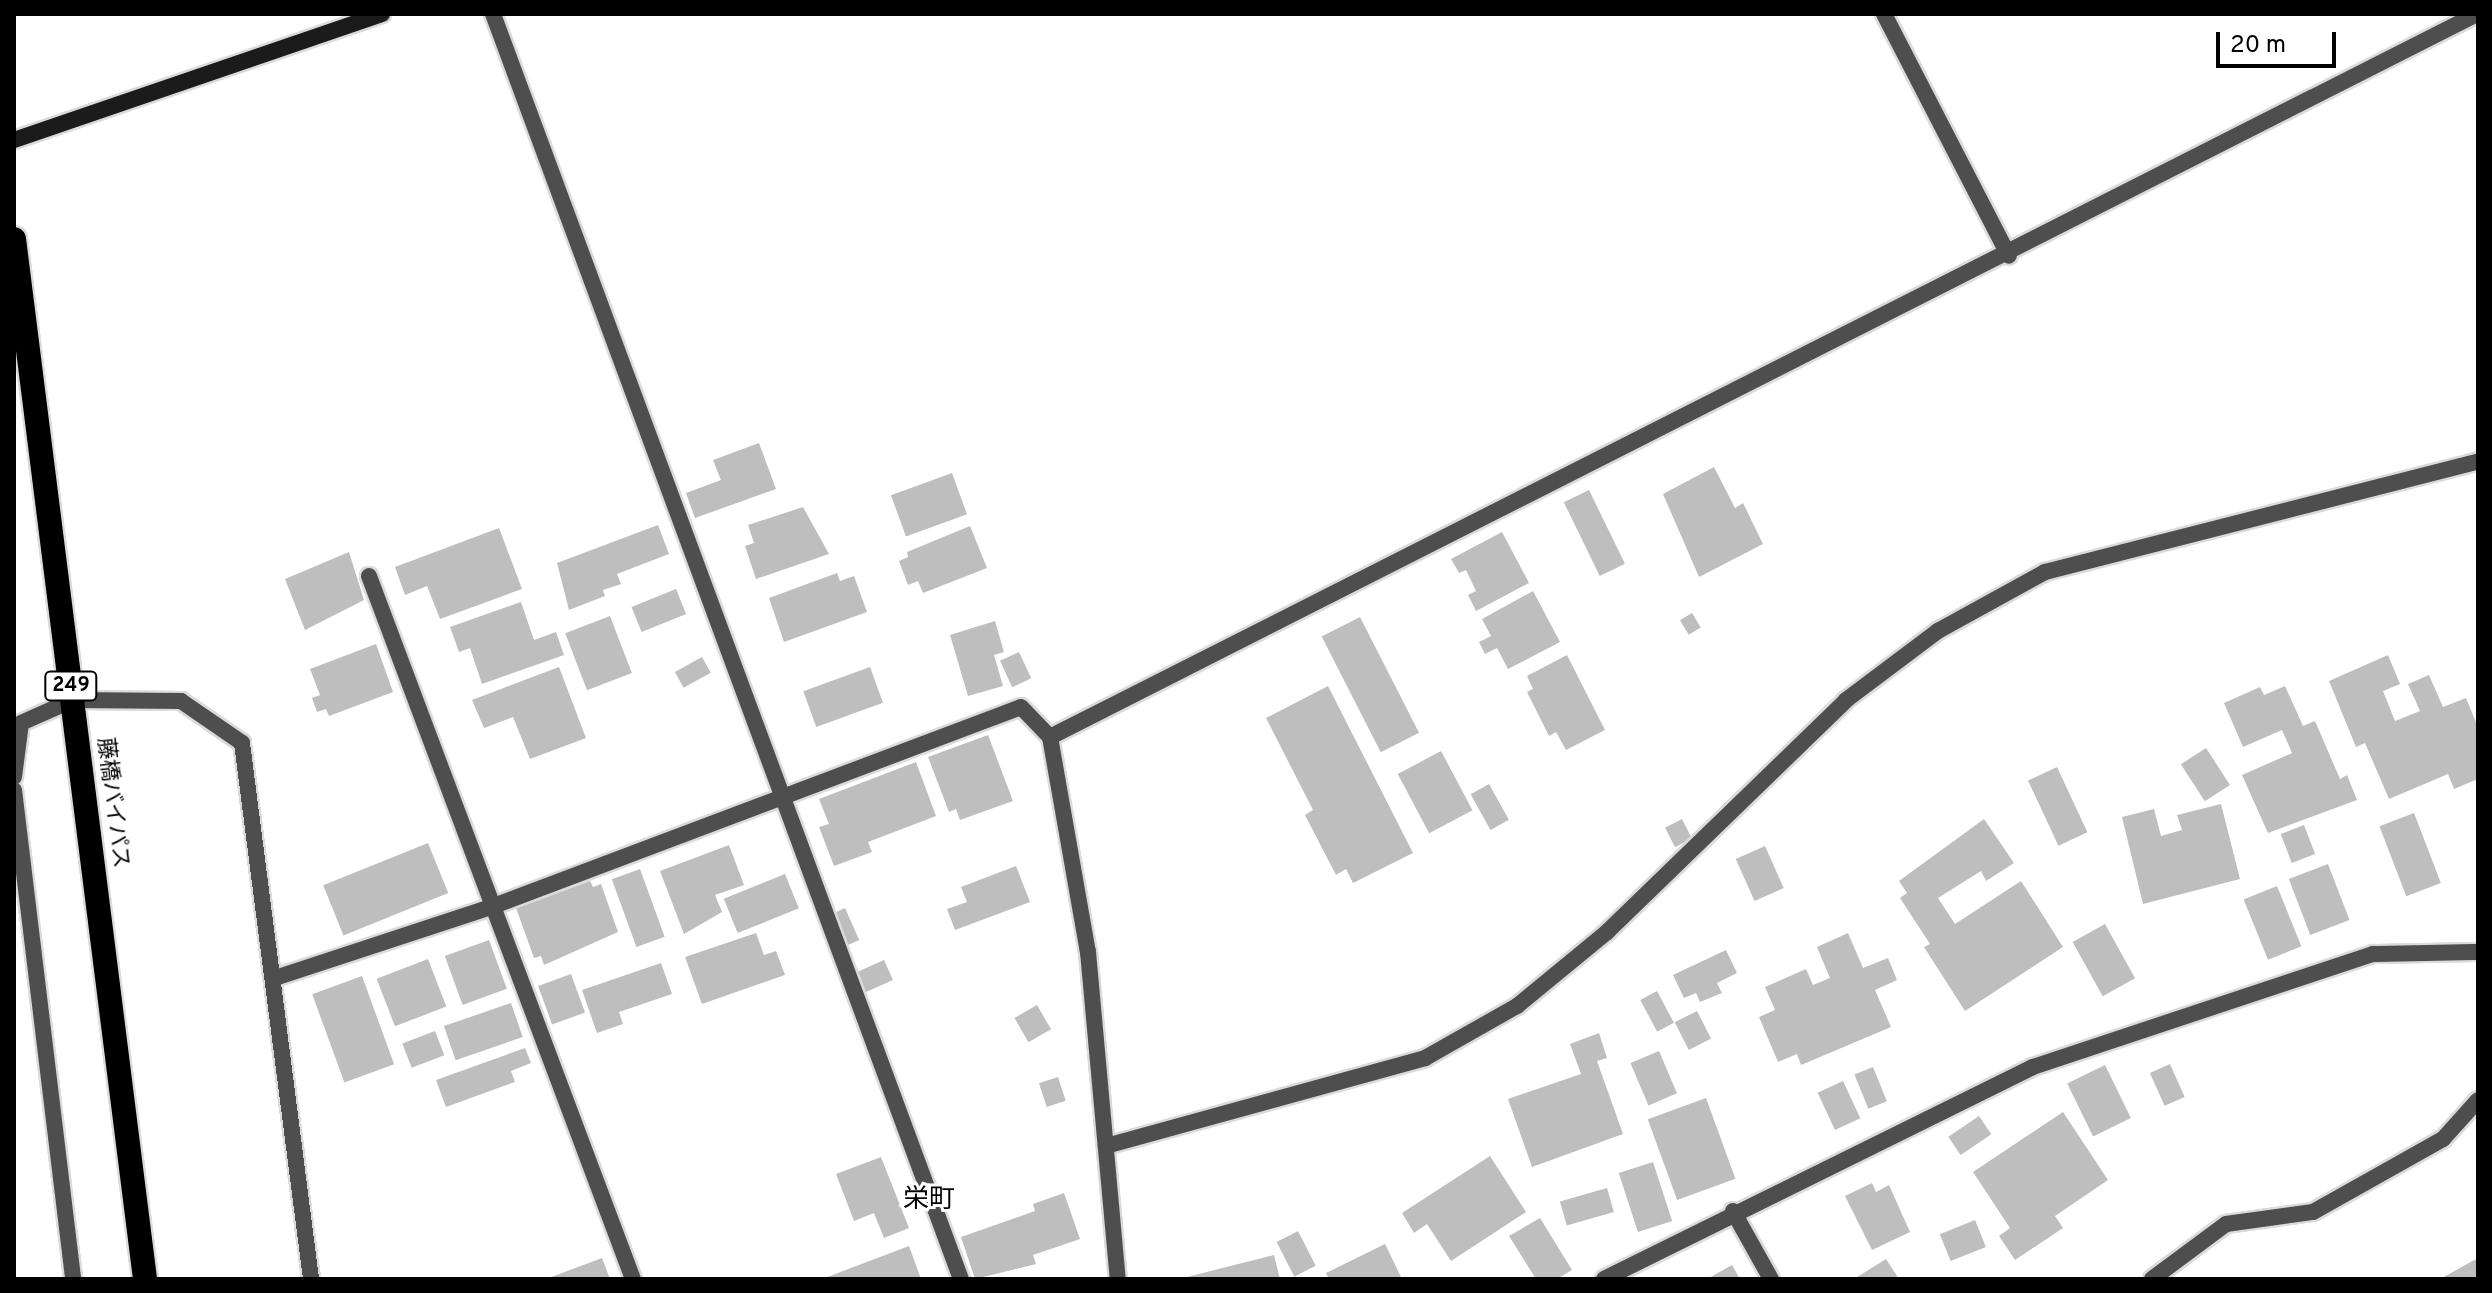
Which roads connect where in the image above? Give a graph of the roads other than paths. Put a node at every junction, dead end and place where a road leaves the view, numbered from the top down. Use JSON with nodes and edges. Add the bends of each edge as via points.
{"nodes":[{"id":1,"x":382,"y":14,"type":"edge"},
{"id":2,"x":493,"y":14,"type":"edge"},
{"id":3,"x":1884,"y":14,"type":"edge"},
{"id":4,"x":2477,"y":14,"type":"edge"},
{"id":5,"x":14,"y":140,"type":"edge"},
{"id":6,"x":14,"y":239,"type":"edge"},
{"id":7,"x":2009,"y":256,"type":"junction"},
{"id":8,"x":2478,"y":462,"type":"edge"},
{"id":9,"x":369,"y":576,"type":"dead end"},
{"id":10,"x":73,"y":700,"type":"junction"},
{"id":11,"x":1050,"y":737,"type":"junction"},
{"id":12,"x":14,"y":777,"type":"edge"},
{"id":13,"x":14,"y":790,"type":"edge"},
{"id":14,"x":783,"y":797,"type":"junction"},
{"id":15,"x":491,"y":907,"type":"junction"},
{"id":16,"x":2478,"y":952,"type":"edge"},
{"id":17,"x":275,"y":978,"type":"junction"},
{"id":18,"x":2478,"y":1100,"type":"edge"},
{"id":19,"x":1106,"y":1146,"type":"junction"},
{"id":20,"x":1733,"y":1211,"type":"junction"},
{"id":21,"x":73,"y":1279,"type":"edge"},
{"id":22,"x":145,"y":1279,"type":"edge"},
{"id":23,"x":311,"y":1279,"type":"edge"},
{"id":24,"x":633,"y":1279,"type":"edge"},
{"id":25,"x":961,"y":1279,"type":"edge"},
{"id":26,"x":1118,"y":1279,"type":"edge"},
{"id":27,"x":1604,"y":1279,"type":"edge"},
{"id":28,"x":1771,"y":1279,"type":"edge"},
{"id":29,"x":2152,"y":1279,"type":"edge"}],
"edges":[{"from":1,"to":5,"type":"street"},
{"from":2,"to":14,"type":"street"},
{"from":3,"to":7,"type":"street"},
{"from":4,"to":7,"type":"street"},
{"from":6,"to":10,"type":"highway","name":"藤橋バイパス","number":"249"},
{"from":7,"to":11,"type":"street"},
{"from":8,"to":19,"type":"street","via":[[2045,572],[1938,631],[1846,700],[1607,932],[1517,1006],[1425,1058]]},
{"from":9,"to":15,"type":"street"},
{"from":10,"to":12,"type":"street","via":[[21,723]]},
{"from":10,"to":17,"type":"street","via":[[181,701],[242,743]]},
{"from":10,"to":22,"type":"highway","name":"藤橋バイパス","number":"249"},
{"from":11,"to":14,"type":"street","via":[[1021,707]]},
{"from":11,"to":19,"type":"street","via":[[1088,952]]},
{"from":13,"to":21,"type":"street"},
{"from":14,"to":15,"type":"street"},
{"from":14,"to":25,"type":"street"},
{"from":15,"to":17,"type":"street"},
{"from":15,"to":24,"type":"street"},
{"from":16,"to":20,"type":"street","via":[[2373,954],[2033,1067]]},
{"from":17,"to":23,"type":"street"},
{"from":18,"to":29,"type":"street","via":[[2443,1139],[2313,1212],[2226,1224]]},
{"from":19,"to":26,"type":"street"},
{"from":20,"to":27,"type":"street"},
{"from":20,"to":28,"type":"street"}]}
